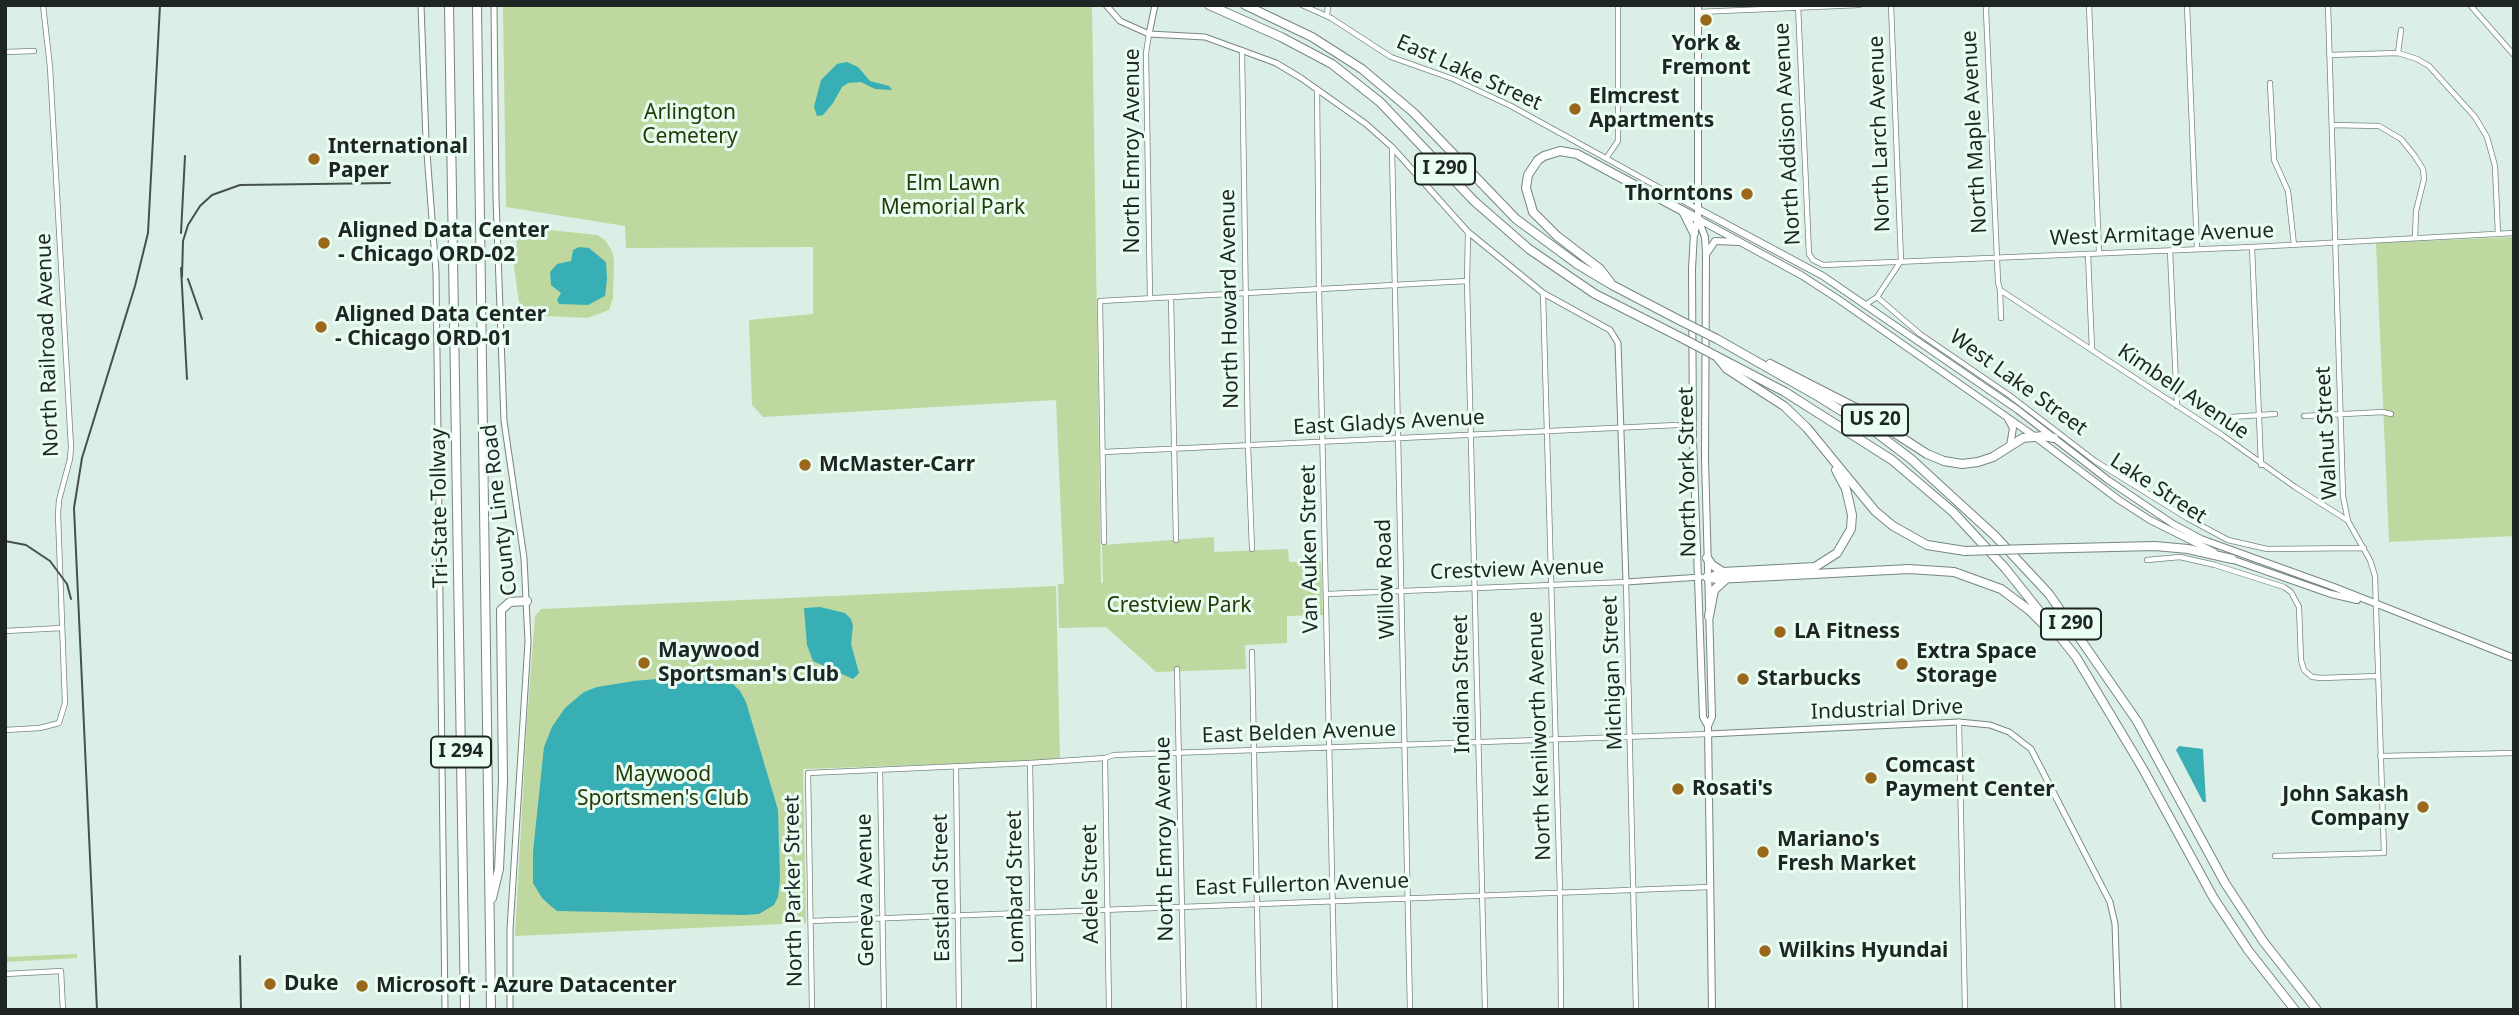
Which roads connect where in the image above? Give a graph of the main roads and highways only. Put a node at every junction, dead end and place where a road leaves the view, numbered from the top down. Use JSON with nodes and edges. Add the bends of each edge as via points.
{"nodes":[{"id":1,"x":449,"y":5,"type":"edge"},
{"id":2,"x":477,"y":5,"type":"edge"},
{"id":3,"x":1209,"y":5,"type":"edge"},
{"id":4,"x":1245,"y":5,"type":"edge"},
{"id":5,"x":1698,"y":9,"type":"edge"},
{"id":6,"x":1682,"y":210,"type":"junction"},
{"id":7,"x":1698,"y":214,"type":"junction"},
{"id":8,"x":1694,"y":233,"type":"junction"},
{"id":9,"x":1743,"y":243,"type":"junction"},
{"id":10,"x":1706,"y":254,"type":"junction"},
{"id":11,"x":1612,"y":285,"type":"junction"},
{"id":12,"x":1717,"y":339,"type":"junction"},
{"id":13,"x":1716,"y":356,"type":"junction"},
{"id":14,"x":2005,"y":415,"type":"junction"},
{"id":15,"x":2034,"y":436,"type":"junction"},
{"id":16,"x":2054,"y":438,"type":"junction"},
{"id":17,"x":2010,"y":446,"type":"junction"},
{"id":18,"x":1825,"y":450,"type":"junction"},
{"id":19,"x":1707,"y":558,"type":"junction"},
{"id":20,"x":2232,"y":559,"type":"junction"},
{"id":21,"x":1724,"y":575,"type":"junction"},
{"id":22,"x":1706,"y":577,"type":"junction"},
{"id":23,"x":527,"y":601,"type":"road end"},
{"id":24,"x":2375,"y":604,"type":"junction"},
{"id":25,"x":1709,"y":616,"type":"junction"},
{"id":26,"x":2076,"y":657,"type":"junction"},
{"id":27,"x":2514,"y":658,"type":"edge"},
{"id":28,"x":1708,"y":730,"type":"junction"},
{"id":29,"x":489,"y":912,"type":"junction"},
{"id":30,"x":465,"y":1010,"type":"edge"},
{"id":31,"x":491,"y":1010,"type":"edge"},
{"id":32,"x":1712,"y":1010,"type":"edge"},
{"id":33,"x":2295,"y":1010,"type":"edge"},
{"id":34,"x":2317,"y":1010,"type":"edge"}],
"edges":[{"from":1,"to":30,"type":"highway","name":"Tri-State Tollway","number":"I 294"},
{"from":2,"to":29,"type":"highway","name":"Tri-State Tollway","number":"I 294"},
{"from":3,"to":13,"type":"highway","number":"I 290","bridge":true,"via":[[1332,64],[1380,102],[1474,201],[1529,249],[1595,294]]},
{"from":4,"to":11,"type":"highway","number":"I 290","via":[[1312,37],[1362,69],[1414,113],[1516,219]]},
{"from":5,"to":7,"type":"main road","name":"North York Street"},
{"from":6,"to":7,"type":"highway"},
{"from":6,"to":8,"type":"highway"},
{"from":6,"to":11,"type":"highway","via":[[1568,152],[1552,153],[1534,164],[1526,188],[1533,212],[1600,269]]},
{"from":7,"to":8,"type":"main road","name":"North York Street"},
{"from":7,"to":9,"type":"main road","name":"Lake Street"},
{"from":7,"to":10,"type":"main road","name":"North York Street"},
{"from":7,"to":16,"type":"main road","name":"Lake Street","via":[[1823,276]]},
{"from":8,"to":22,"type":"main road","name":"North York Street","via":[[1693,440]]},
{"from":9,"to":10,"type":"main road","via":[[1715,242]]},
{"from":9,"to":14,"type":"main road","name":"Lake Street","via":[[1838,299]]},
{"from":10,"to":19,"type":"main road","name":"North York Street"},
{"from":11,"to":12,"type":"highway","number":"I 290","bridge":true},
{"from":12,"to":17,"type":"highway","number":"US 20","via":[[1805,380],[1944,461],[1978,462]]},
{"from":12,"to":34,"type":"highway","number":"I 290","via":[[1892,445],[1996,536],[2049,594],[2137,722],[2225,883]]},
{"from":13,"to":18,"type":"highway","number":"US 20","via":[[1727,369],[1784,406]]},
{"from":13,"to":26,"type":"highway","number":"I 290","via":[[1785,392],[1892,460],[1953,512],[2006,568]]},
{"from":14,"to":15,"type":"main road","name":"Lake Street"},
{"from":14,"to":17,"type":"main road","via":[[2013,428]]},
{"from":15,"to":16,"type":"highway","number":"US 20"},
{"from":15,"to":17,"type":"highway","number":"US 20"},
{"from":15,"to":20,"type":"main road","name":"Lake Street","via":[[2150,520]]},
{"from":16,"to":24,"type":"main road","name":"Lake Street","number":"US 20","via":[[2149,509],[2202,539]]},
{"from":18,"to":20,"type":"highway","number":"US 20","bridge":true,"via":[[1875,511],[1927,545],[1965,551],[2155,546]]},
{"from":18,"to":21,"type":"highway","via":[[1846,489],[1852,515],[1851,529],[1837,554],[1815,567]]},
{"from":19,"to":21,"type":"highway"},
{"from":19,"to":22,"type":"main road","name":"North York Street"},
{"from":20,"to":24,"type":"main road","name":"Lake Street","number":"US 20"},
{"from":21,"to":22,"type":"highway"},
{"from":21,"to":25,"type":"highway","via":[[1714,590]]},
{"from":21,"to":26,"type":"highway","via":[[1909,569],[1954,572],[2001,589]]},
{"from":22,"to":25,"type":"main road","name":"North York Street"},
{"from":22,"to":28,"type":"main road","name":"North York Street","via":[[1703,717]]},
{"from":23,"to":29,"type":"highway","via":[[510,602],[501,610],[503,781],[499,869]]},
{"from":24,"to":27,"type":"main road","name":"Lake Street","number":"US 20"},
{"from":25,"to":28,"type":"main road","name":"North York Street","via":[[1712,717]]},
{"from":26,"to":33,"type":"highway","number":"I 290","via":[[2213,897]]},
{"from":28,"to":32,"type":"main road","name":"North York Street"},
{"from":29,"to":31,"type":"highway","name":"Tri-State Tollway","number":"I 294"}]}
